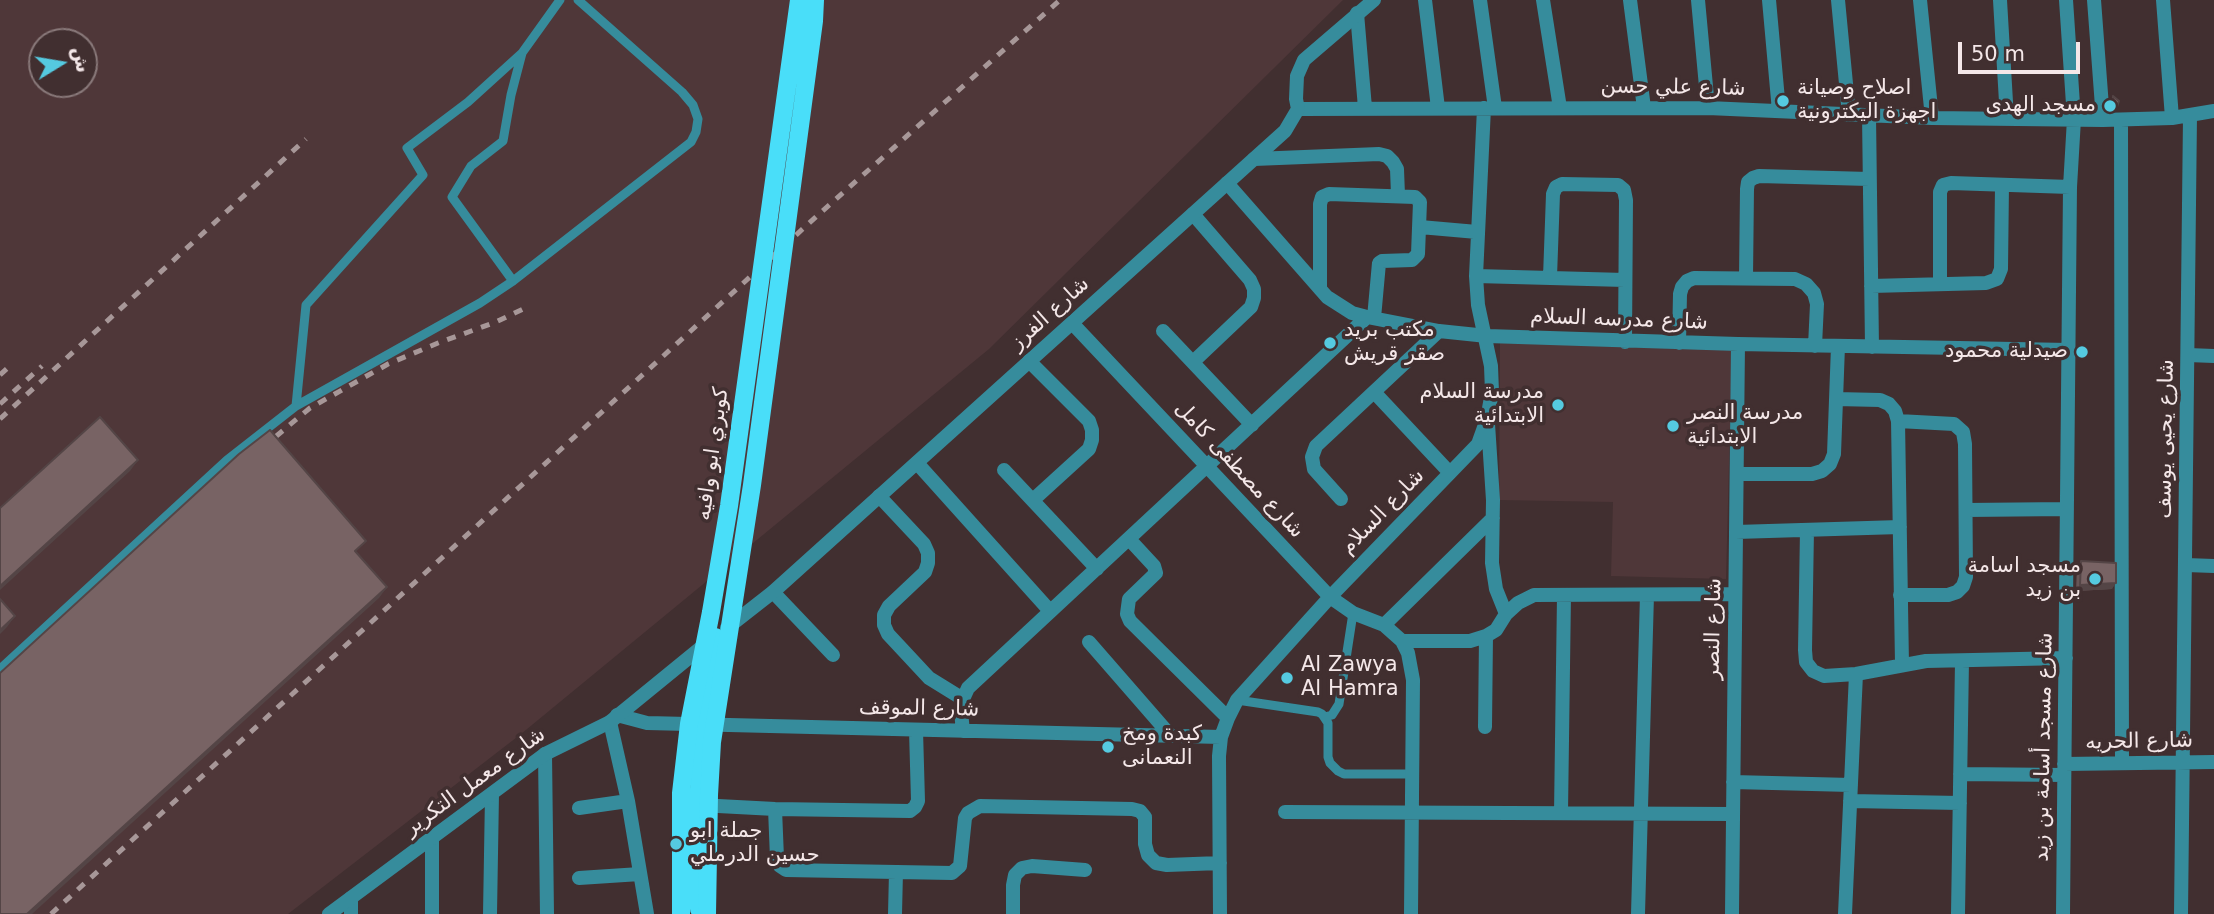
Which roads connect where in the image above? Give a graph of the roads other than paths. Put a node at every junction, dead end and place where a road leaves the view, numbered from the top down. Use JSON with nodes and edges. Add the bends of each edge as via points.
{"nodes":[{"id":1,"x":560,"y":0,"type":"edge"},
{"id":2,"x":578,"y":0,"type":"edge"},
{"id":3,"x":799,"y":0,"type":"edge"},
{"id":4,"x":815,"y":0,"type":"edge"},
{"id":5,"x":1374,"y":0,"type":"edge"},
{"id":6,"x":1425,"y":0,"type":"edge"},
{"id":7,"x":1480,"y":0,"type":"edge"},
{"id":8,"x":1543,"y":0,"type":"edge"},
{"id":9,"x":1630,"y":0,"type":"edge"},
{"id":10,"x":1698,"y":0,"type":"edge"},
{"id":11,"x":1769,"y":0,"type":"edge"},
{"id":12,"x":1838,"y":0,"type":"edge"},
{"id":13,"x":1920,"y":0,"type":"edge"},
{"id":14,"x":2000,"y":0,"type":"edge"},
{"id":15,"x":2066,"y":0,"type":"edge"},
{"id":16,"x":2094,"y":0,"type":"edge"},
{"id":17,"x":2163,"y":0,"type":"edge"},
{"id":18,"x":1357,"y":13,"type":"junction"},
{"id":19,"x":522,"y":53,"type":"junction"},
{"id":20,"x":1365,"y":108,"type":"junction"},
{"id":21,"x":1438,"y":108,"type":"junction"},
{"id":22,"x":1489,"y":108,"type":"junction"},
{"id":23,"x":1560,"y":108,"type":"junction"},
{"id":24,"x":1644,"y":108,"type":"junction"},
{"id":25,"x":1708,"y":108,"type":"junction"},
{"id":26,"x":1298,"y":109,"type":"junction"},
{"id":27,"x":1779,"y":111,"type":"junction"},
{"id":28,"x":2214,"y":111,"type":"edge"},
{"id":29,"x":1849,"y":115,"type":"junction"},
{"id":30,"x":1869,"y":115,"type":"junction"},
{"id":31,"x":2190,"y":116,"type":"junction"},
{"id":32,"x":1932,"y":118,"type":"junction"},
{"id":33,"x":2007,"y":118,"type":"junction"},
{"id":34,"x":2172,"y":118,"type":"junction"},
{"id":35,"x":2074,"y":119,"type":"junction"},
{"id":36,"x":2103,"y":120,"type":"junction"},
{"id":37,"x":2121,"y":120,"type":"junction"},
{"id":38,"x":1254,"y":159,"type":"junction"},
{"id":39,"x":1869,"y":179,"type":"junction"},
{"id":40,"x":1227,"y":183,"type":"junction"},
{"id":41,"x":2002,"y":185,"type":"junction"},
{"id":42,"x":2070,"y":187,"type":"junction"},
{"id":43,"x":1398,"y":195,"type":"junction"},
{"id":44,"x":1193,"y":214,"type":"junction"},
{"id":45,"x":1420,"y":227,"type":"junction"},
{"id":46,"x":1477,"y":232,"type":"junction"},
{"id":47,"x":1476,"y":276,"type":"junction"},
{"id":48,"x":1550,"y":277,"type":"junction"},
{"id":49,"x":1746,"y":278,"type":"junction"},
{"id":50,"x":1625,"y":280,"type":"junction"},
{"id":51,"x":513,"y":281,"type":"junction"},
{"id":52,"x":1940,"y":284,"type":"junction"},
{"id":53,"x":1871,"y":286,"type":"junction"},
{"id":54,"x":1320,"y":289,"type":"junction"},
{"id":55,"x":1371,"y":318,"type":"junction"},
{"id":56,"x":1072,"y":323,"type":"junction"},
{"id":57,"x":1163,"y":331,"type":"dead end"},
{"id":58,"x":1440,"y":331,"type":"junction"},
{"id":59,"x":1487,"y":336,"type":"junction"},
{"id":60,"x":1625,"y":342,"type":"junction"},
{"id":61,"x":1679,"y":343,"type":"junction"},
{"id":62,"x":1738,"y":344,"type":"junction"},
{"id":63,"x":1815,"y":346,"type":"junction"},
{"id":64,"x":1838,"y":346,"type":"junction"},
{"id":65,"x":1872,"y":347,"type":"junction"},
{"id":66,"x":2069,"y":350,"type":"junction"},
{"id":67,"x":2188,"y":355,"type":"junction"},
{"id":68,"x":2214,"y":356,"type":"edge"},
{"id":69,"x":1029,"y":361,"type":"junction"},
{"id":70,"x":1193,"y":362,"type":"junction"},
{"id":71,"x":1374,"y":392,"type":"junction"},
{"id":72,"x":1836,"y":399,"type":"junction"},
{"id":73,"x":296,"y":406,"type":"junction"},
{"id":74,"x":1487,"y":419,"type":"junction"},
{"id":75,"x":1898,"y":421,"type":"junction"},
{"id":76,"x":1252,"y":425,"type":"junction"},
{"id":77,"x":917,"y":463,"type":"junction"},
{"id":78,"x":1208,"y":466,"type":"junction"},
{"id":79,"x":1004,"y":470,"type":"dead end"},
{"id":80,"x":1450,"y":472,"type":"junction"},
{"id":81,"x":1737,"y":474,"type":"junction"},
{"id":82,"x":879,"y":496,"type":"junction"},
{"id":83,"x":1341,"y":499,"type":"dead end"},
{"id":84,"x":1034,"y":500,"type":"junction"},
{"id":85,"x":2067,"y":509,"type":"junction"},
{"id":86,"x":1966,"y":510,"type":"junction"},
{"id":87,"x":1493,"y":518,"type":"junction"},
{"id":88,"x":1900,"y":527,"type":"junction"},
{"id":89,"x":1807,"y":530,"type":"junction"},
{"id":90,"x":1736,"y":532,"type":"junction"},
{"id":91,"x":1129,"y":539,"type":"junction"},
{"id":92,"x":2186,"y":565,"type":"junction"},
{"id":93,"x":2214,"y":566,"type":"edge"},
{"id":94,"x":1097,"y":569,"type":"junction"},
{"id":95,"x":773,"y":592,"type":"junction"},
{"id":96,"x":1735,"y":594,"type":"junction"},
{"id":97,"x":1564,"y":595,"type":"junction"},
{"id":98,"x":1647,"y":595,"type":"junction"},
{"id":99,"x":1900,"y":595,"type":"junction"},
{"id":100,"x":1330,"y":597,"type":"junction"},
{"id":101,"x":1050,"y":611,"type":"junction"},
{"id":102,"x":1353,"y":613,"type":"junction"},
{"id":103,"x":1506,"y":614,"type":"junction"},
{"id":104,"x":1384,"y":625,"type":"junction"},
{"id":105,"x":1486,"y":636,"type":"junction"},
{"id":106,"x":715,"y":637,"type":"junction"},
{"id":107,"x":1402,"y":640,"type":"junction"},
{"id":108,"x":1089,"y":642,"type":"dead end"},
{"id":109,"x":833,"y":655,"type":"dead end"},
{"id":110,"x":2066,"y":658,"type":"junction"},
{"id":111,"x":1962,"y":661,"type":"junction"},
{"id":112,"x":1902,"y":664,"type":"junction"},
{"id":113,"x":0,"y":669,"type":"edge"},
{"id":114,"x":1856,"y":674,"type":"junction"},
{"id":115,"x":962,"y":699,"type":"junction"},
{"id":116,"x":1237,"y":700,"type":"junction"},
{"id":117,"x":1325,"y":717,"type":"junction"},
{"id":118,"x":1228,"y":718,"type":"junction"},
{"id":119,"x":613,"y":719,"type":"junction"},
{"id":120,"x":703,"y":724,"type":"junction"},
{"id":121,"x":1485,"y":727,"type":"dead end"},
{"id":122,"x":916,"y":730,"type":"junction"},
{"id":123,"x":963,"y":731,"type":"junction"},
{"id":124,"x":1170,"y":736,"type":"junction"},
{"id":125,"x":1221,"y":737,"type":"junction"},
{"id":126,"x":545,"y":754,"type":"junction"},
{"id":127,"x":2184,"y":762,"type":"junction"},
{"id":128,"x":2214,"y":762,"type":"edge"},
{"id":129,"x":2122,"y":763,"type":"junction"},
{"id":130,"x":2064,"y":769,"type":"junction"},
{"id":131,"x":1413,"y":774,"type":"junction"},
{"id":132,"x":1960,"y":774,"type":"junction"},
{"id":133,"x":1733,"y":782,"type":"junction"},
{"id":134,"x":1851,"y":785,"type":"junction"},
{"id":135,"x":492,"y":794,"type":"junction"},
{"id":136,"x":1850,"y":801,"type":"junction"},
{"id":137,"x":628,"y":802,"type":"junction"},
{"id":138,"x":1960,"y":803,"type":"junction"},
{"id":139,"x":698,"y":805,"type":"junction"},
{"id":140,"x":579,"y":808,"type":"dead end"},
{"id":141,"x":775,"y":809,"type":"junction"},
{"id":142,"x":1285,"y":812,"type":"dead end"},
{"id":143,"x":1412,"y":813,"type":"junction"},
{"id":144,"x":1560,"y":813,"type":"junction"},
{"id":145,"x":1641,"y":814,"type":"junction"},
{"id":146,"x":1733,"y":814,"type":"junction"},
{"id":147,"x":432,"y":838,"type":"junction"},
{"id":148,"x":1220,"y":863,"type":"junction"},
{"id":149,"x":1085,"y":870,"type":"dead end"},
{"id":150,"x":896,"y":873,"type":"junction"},
{"id":151,"x":640,"y":874,"type":"junction"},
{"id":152,"x":579,"y":878,"type":"dead end"},
{"id":153,"x":351,"y":898,"type":"junction"},
{"id":154,"x":329,"y":914,"type":"edge"},
{"id":155,"x":351,"y":914,"type":"edge"},
{"id":156,"x":432,"y":914,"type":"edge"},
{"id":157,"x":491,"y":914,"type":"edge"},
{"id":158,"x":547,"y":914,"type":"edge"},
{"id":159,"x":647,"y":914,"type":"edge"},
{"id":160,"x":681,"y":914,"type":"edge"},
{"id":161,"x":699,"y":914,"type":"edge"},
{"id":162,"x":707,"y":914,"type":"edge"},
{"id":163,"x":895,"y":914,"type":"edge"},
{"id":164,"x":1013,"y":914,"type":"edge"},
{"id":165,"x":1220,"y":914,"type":"edge"},
{"id":166,"x":1411,"y":914,"type":"edge"},
{"id":167,"x":1638,"y":914,"type":"edge"},
{"id":168,"x":1732,"y":914,"type":"edge"},
{"id":169,"x":1845,"y":914,"type":"edge"},
{"id":170,"x":1958,"y":914,"type":"edge"},
{"id":171,"x":2063,"y":914,"type":"edge"},
{"id":172,"x":2181,"y":914,"type":"edge"}],
"edges":[{"from":1,"to":19,"type":"lane"},
{"from":2,"to":51,"type":"lane","via":[[682,92],[698,119],[696,132],[691,142]]},
{"from":3,"to":160,"type":"main road","name":"كوبري ابو وافيه","bridge":true,"via":[[729,506],[689,724],[681,793]]},
{"from":4,"to":162,"type":"main road","name":"كوبري ابو وافيه","bridge":true,"via":[[752,485],[712,742]]},
{"from":5,"to":18,"type":"street"},
{"from":6,"to":21,"type":"street"},
{"from":7,"to":22,"type":"street","name":"شارع السلام"},
{"from":8,"to":23,"type":"street"},
{"from":9,"to":24,"type":"street"},
{"from":10,"to":25,"type":"street"},
{"from":11,"to":27,"type":"street"},
{"from":12,"to":29,"type":"street"},
{"from":13,"to":32,"type":"street"},
{"from":14,"to":33,"type":"street"},
{"from":15,"to":35,"type":"street","name":"شارع مسجد أسامة بن زيد"},
{"from":16,"to":36,"type":"street"},
{"from":17,"to":34,"type":"street"},
{"from":18,"to":20,"type":"street"},
{"from":18,"to":26,"type":"street","via":[[1304,60],[1297,76]]},
{"from":19,"to":51,"type":"lane","via":[[503,141],[471,166],[452,198]]},
{"from":19,"to":73,"type":"lane","via":[[407,148],[423,175],[306,304]]},
{"from":20,"to":21,"type":"street","name":"شارع علي حسن"},
{"from":20,"to":26,"type":"street","name":"شارع علي حسن"},
{"from":21,"to":22,"type":"street","name":"شارع علي حسن"},
{"from":22,"to":23,"type":"street","name":"شارع علي حسن"},
{"from":22,"to":46,"type":"street","name":"شارع السلام"},
{"from":23,"to":24,"type":"street","name":"شارع علي حسن"},
{"from":24,"to":25,"type":"street","name":"شارع علي حسن"},
{"from":25,"to":27,"type":"street","name":"شارع علي حسن"},
{"from":26,"to":38,"type":"street","name":"شارع الفرز","via":[[1285,131]]},
{"from":27,"to":29,"type":"street","name":"شارع علي حسن"},
{"from":28,"to":31,"type":"street","name":"شارع علي حسن"},
{"from":29,"to":30,"type":"street","name":"شارع علي حسن"},
{"from":30,"to":32,"type":"street","name":"شارع علي حسن"},
{"from":30,"to":39,"type":"street"},
{"from":31,"to":34,"type":"street","name":"شارع علي حسن"},
{"from":31,"to":67,"type":"street","name":"شارع يحيى يوسف"},
{"from":32,"to":33,"type":"street","name":"شارع علي حسن"},
{"from":33,"to":35,"type":"street","name":"شارع علي حسن"},
{"from":34,"to":37,"type":"street","name":"شارع علي حسن"},
{"from":35,"to":36,"type":"street","name":"شارع علي حسن"},
{"from":35,"to":42,"type":"street","name":"شارع مسجد أسامة بن زيد"},
{"from":36,"to":37,"type":"street","name":"شارع علي حسن"},
{"from":37,"to":129,"type":"street"},
{"from":38,"to":40,"type":"street","name":"شارع الفرز"},
{"from":38,"to":43,"type":"street","via":[[1387,156],[1397,169]]},
{"from":39,"to":49,"type":"street","via":[[1753,178],[1747,189]]},
{"from":39,"to":53,"type":"street"},
{"from":40,"to":44,"type":"street","name":"شارع الفرز"},
{"from":40,"to":54,"type":"street","name":"شارع مدرسه السلام"},
{"from":41,"to":42,"type":"street"},
{"from":41,"to":52,"type":"street","via":[[2000,275],[1986,283]]},
{"from":41,"to":52,"type":"street","via":[[1947,183],[1941,188]]},
{"from":42,"to":66,"type":"street","name":"شارع مسجد أسامة بن زيد"},
{"from":43,"to":45,"type":"street","via":[[1418,199]]},
{"from":43,"to":54,"type":"street","via":[[1322,197]]},
{"from":44,"to":56,"type":"street","name":"شارع الفرز"},
{"from":44,"to":70,"type":"street","via":[[1250,280],[1254,298],[1251,307]]},
{"from":45,"to":46,"type":"street"},
{"from":45,"to":55,"type":"street","via":[[1415,257],[1379,263]]},
{"from":46,"to":47,"type":"street","name":"شارع السلام"},
{"from":47,"to":48,"type":"street"},
{"from":47,"to":59,"type":"street","name":"شارع السلام"},
{"from":48,"to":50,"type":"street"},
{"from":48,"to":50,"type":"street","via":[[1556,187],[1611,184],[1624,190],[1626,200]]},
{"from":49,"to":61,"type":"street","via":[[1687,281],[1680,294]]},
{"from":49,"to":63,"type":"street","via":[[1795,279],[1806,284],[1817,304]]},
{"from":50,"to":60,"type":"street"},
{"from":51,"to":73,"type":"lane"},
{"from":52,"to":53,"type":"street"},
{"from":53,"to":65,"type":"street"},
{"from":54,"to":55,"type":"street","name":"شارع مدرسه السلام","via":[[1339,306]]},
{"from":55,"to":58,"type":"street","name":"شارع مدرسه السلام"},
{"from":55,"to":76,"type":"street"},
{"from":56,"to":69,"type":"street","name":"شارع الفرز"},
{"from":56,"to":78,"type":"street","name":"شارع مصطفى كامل"},
{"from":57,"to":70,"type":"street"},
{"from":58,"to":59,"type":"street","name":"شارع مدرسه السلام"},
{"from":58,"to":71,"type":"street"},
{"from":59,"to":60,"type":"street","name":"شارع مدرسه السلام"},
{"from":59,"to":74,"type":"street","name":"شارع السلام","via":[[1492,392]]},
{"from":60,"to":61,"type":"street","name":"شارع مدرسه السلام"},
{"from":61,"to":62,"type":"street","name":"شارع مدرسه السلام"},
{"from":62,"to":63,"type":"street","name":"شارع مدرسه السلام"},
{"from":62,"to":81,"type":"street","name":"شارع النصر"},
{"from":63,"to":64,"type":"street","name":"شارع مدرسه السلام"},
{"from":64,"to":65,"type":"street","name":"شارع مدرسه السلام"},
{"from":64,"to":72,"type":"street"},
{"from":65,"to":66,"type":"street","name":"شارع مدرسه السلام"},
{"from":66,"to":85,"type":"street","name":"شارع مسجد أسامة بن زيد"},
{"from":67,"to":68,"type":"street"},
{"from":67,"to":92,"type":"street","name":"شارع يحيى يوسف"},
{"from":69,"to":77,"type":"street","name":"شارع الفرز"},
{"from":69,"to":84,"type":"street","via":[[1092,430],[1089,449]]},
{"from":70,"to":76,"type":"street"},
{"from":71,"to":80,"type":"street"},
{"from":71,"to":83,"type":"street","via":[[1316,446],[1312,457],[1314,469]]},
{"from":72,"to":75,"type":"street","via":[[1880,400],[1895,411]]},
{"from":72,"to":81,"type":"street","via":[[1834,454],[1822,471]]},
{"from":73,"to":113,"type":"lane","via":[[227,460]]},
{"from":74,"to":80,"type":"street","name":"شارع السلام","via":[[1478,444]]},
{"from":74,"to":87,"type":"street"},
{"from":75,"to":86,"type":"street","via":[[1954,424],[1962,432]]},
{"from":75,"to":88,"type":"street"},
{"from":76,"to":78,"type":"street"},
{"from":77,"to":82,"type":"street","name":"شارع الفرز"},
{"from":77,"to":101,"type":"street"},
{"from":78,"to":91,"type":"street"},
{"from":78,"to":100,"type":"street","name":"شارع مصطفى كامل"},
{"from":79,"to":84,"type":"street"},
{"from":80,"to":100,"type":"street","name":"شارع السلام"},
{"from":81,"to":90,"type":"street","name":"شارع النصر"},
{"from":82,"to":95,"type":"street","name":"شارع الفرز"},
{"from":82,"to":115,"type":"street","via":[[928,553],[925,572],[889,606],[884,625],[929,678]]},
{"from":84,"to":94,"type":"street"},
{"from":85,"to":86,"type":"street"},
{"from":85,"to":110,"type":"street","name":"شارع مسجد أسامة بن زيد"},
{"from":86,"to":99,"type":"street","via":[[1964,586],[1948,595]]},
{"from":87,"to":103,"type":"street","via":[[1492,563]]},
{"from":87,"to":104,"type":"street"},
{"from":88,"to":89,"type":"street"},
{"from":88,"to":99,"type":"street"},
{"from":89,"to":90,"type":"street"},
{"from":89,"to":114,"type":"street","via":[[1806,662],[1824,676]]},
{"from":90,"to":96,"type":"street","name":"شارع النصر"},
{"from":91,"to":94,"type":"street"},
{"from":91,"to":118,"type":"street","via":[[1156,573],[1129,599],[1130,621]]},
{"from":92,"to":93,"type":"street"},
{"from":92,"to":127,"type":"street","name":"شارع يحيى يوسف"},
{"from":94,"to":101,"type":"street"},
{"from":95,"to":106,"type":"street","name":"شارع الفرز"},
{"from":95,"to":109,"type":"street"},
{"from":96,"to":98,"type":"street"},
{"from":96,"to":133,"type":"street","name":"شارع النصر"},
{"from":97,"to":98,"type":"street"},
{"from":97,"to":103,"type":"street","via":[[1534,595]]},
{"from":97,"to":144,"type":"street"},
{"from":98,"to":145,"type":"street"},
{"from":99,"to":112,"type":"street"},
{"from":100,"to":102,"type":"street","name":"شارع مصطفى كامل"},
{"from":100,"to":116,"type":"street","name":"شارع السلام"},
{"from":101,"to":115,"type":"street","via":[[968,688]]},
{"from":102,"to":104,"type":"street","name":"شارع مصطفى كامل"},
{"from":102,"to":117,"type":"lane","via":[[1339,704]]},
{"from":103,"to":105,"type":"street"},
{"from":104,"to":107,"type":"street","name":"شارع مصطفى كامل"},
{"from":105,"to":107,"type":"street","via":[[1469,641]]},
{"from":105,"to":121,"type":"street"},
{"from":106,"to":119,"type":"street","name":"شارع معمل التكرير"},
{"from":106,"to":120,"type":"main road"},
{"from":107,"to":131,"type":"street","via":[[1413,680]]},
{"from":108,"to":124,"type":"street"},
{"from":110,"to":111,"type":"street"},
{"from":110,"to":130,"type":"street","name":"شارع مسجد أسامة بن زيد"},
{"from":111,"to":112,"type":"street"},
{"from":111,"to":132,"type":"street"},
{"from":112,"to":114,"type":"street"},
{"from":114,"to":134,"type":"street"},
{"from":115,"to":123,"type":"street"},
{"from":116,"to":117,"type":"lane","via":[[1318,712]]},
{"from":116,"to":118,"type":"street","name":"شارع السلام"},
{"from":117,"to":131,"type":"lane","via":[[1333,768],[1344,774]]},
{"from":118,"to":125,"type":"street","name":"شارع السلام"},
{"from":119,"to":120,"type":"street","name":"شارع الموقف"},
{"from":119,"to":126,"type":"street","name":"شارع معمل التكرير"},
{"from":119,"to":137,"type":"street"},
{"from":120,"to":122,"type":"street","name":"شارع الموقف"},
{"from":120,"to":139,"type":"main road"},
{"from":122,"to":123,"type":"street","name":"شارع الموقف"},
{"from":122,"to":141,"type":"street","via":[[918,801],[909,811]]},
{"from":123,"to":124,"type":"street","name":"شارع الموقف"},
{"from":124,"to":125,"type":"street","name":"شارع الموقف"},
{"from":125,"to":148,"type":"street","name":"شارع السلام"},
{"from":126,"to":135,"type":"street","name":"شارع معمل التكرير"},
{"from":126,"to":158,"type":"street"},
{"from":127,"to":128,"type":"street","name":"شارع الحريه"},
{"from":127,"to":129,"type":"street","name":"شارع الحريه"},
{"from":127,"to":172,"type":"street","name":"شارع يحيى يوسف"},
{"from":129,"to":130,"type":"street","name":"شارع الحريه"},
{"from":130,"to":132,"type":"street","name":"شارع الحريه"},
{"from":130,"to":171,"type":"street","name":"شارع مسجد أسامة بن زيد"},
{"from":131,"to":143,"type":"street"},
{"from":132,"to":138,"type":"street"},
{"from":133,"to":134,"type":"street"},
{"from":133,"to":146,"type":"street","name":"شارع النصر"},
{"from":134,"to":136,"type":"street"},
{"from":135,"to":147,"type":"street","name":"شارع معمل التكرير"},
{"from":135,"to":157,"type":"street"},
{"from":136,"to":138,"type":"street"},
{"from":136,"to":169,"type":"street"},
{"from":137,"to":140,"type":"street"},
{"from":137,"to":151,"type":"street"},
{"from":138,"to":170,"type":"street"},
{"from":139,"to":141,"type":"street"},
{"from":139,"to":161,"type":"main road"},
{"from":141,"to":150,"type":"street","via":[[776,858],[786,870]]},
{"from":142,"to":143,"type":"street"},
{"from":143,"to":144,"type":"street"},
{"from":143,"to":166,"type":"street"},
{"from":144,"to":145,"type":"street"},
{"from":145,"to":146,"type":"street"},
{"from":145,"to":167,"type":"street"},
{"from":146,"to":168,"type":"street","name":"شارع النصر"},
{"from":147,"to":153,"type":"street","name":"شارع معمل التكرير"},
{"from":147,"to":156,"type":"street"},
{"from":148,"to":150,"type":"street","via":[[1156,863],[1148,855],[1145,817],[1140,811],[979,806],[965,818],[957,871]]},
{"from":148,"to":165,"type":"street","name":"شارع السلام"},
{"from":149,"to":164,"type":"street","via":[[1022,868],[1013,885]]},
{"from":150,"to":163,"type":"street"},
{"from":151,"to":152,"type":"street"},
{"from":151,"to":159,"type":"street"},
{"from":153,"to":154,"type":"street","name":"شارع معمل التكرير"},
{"from":153,"to":155,"type":"street"}]}
